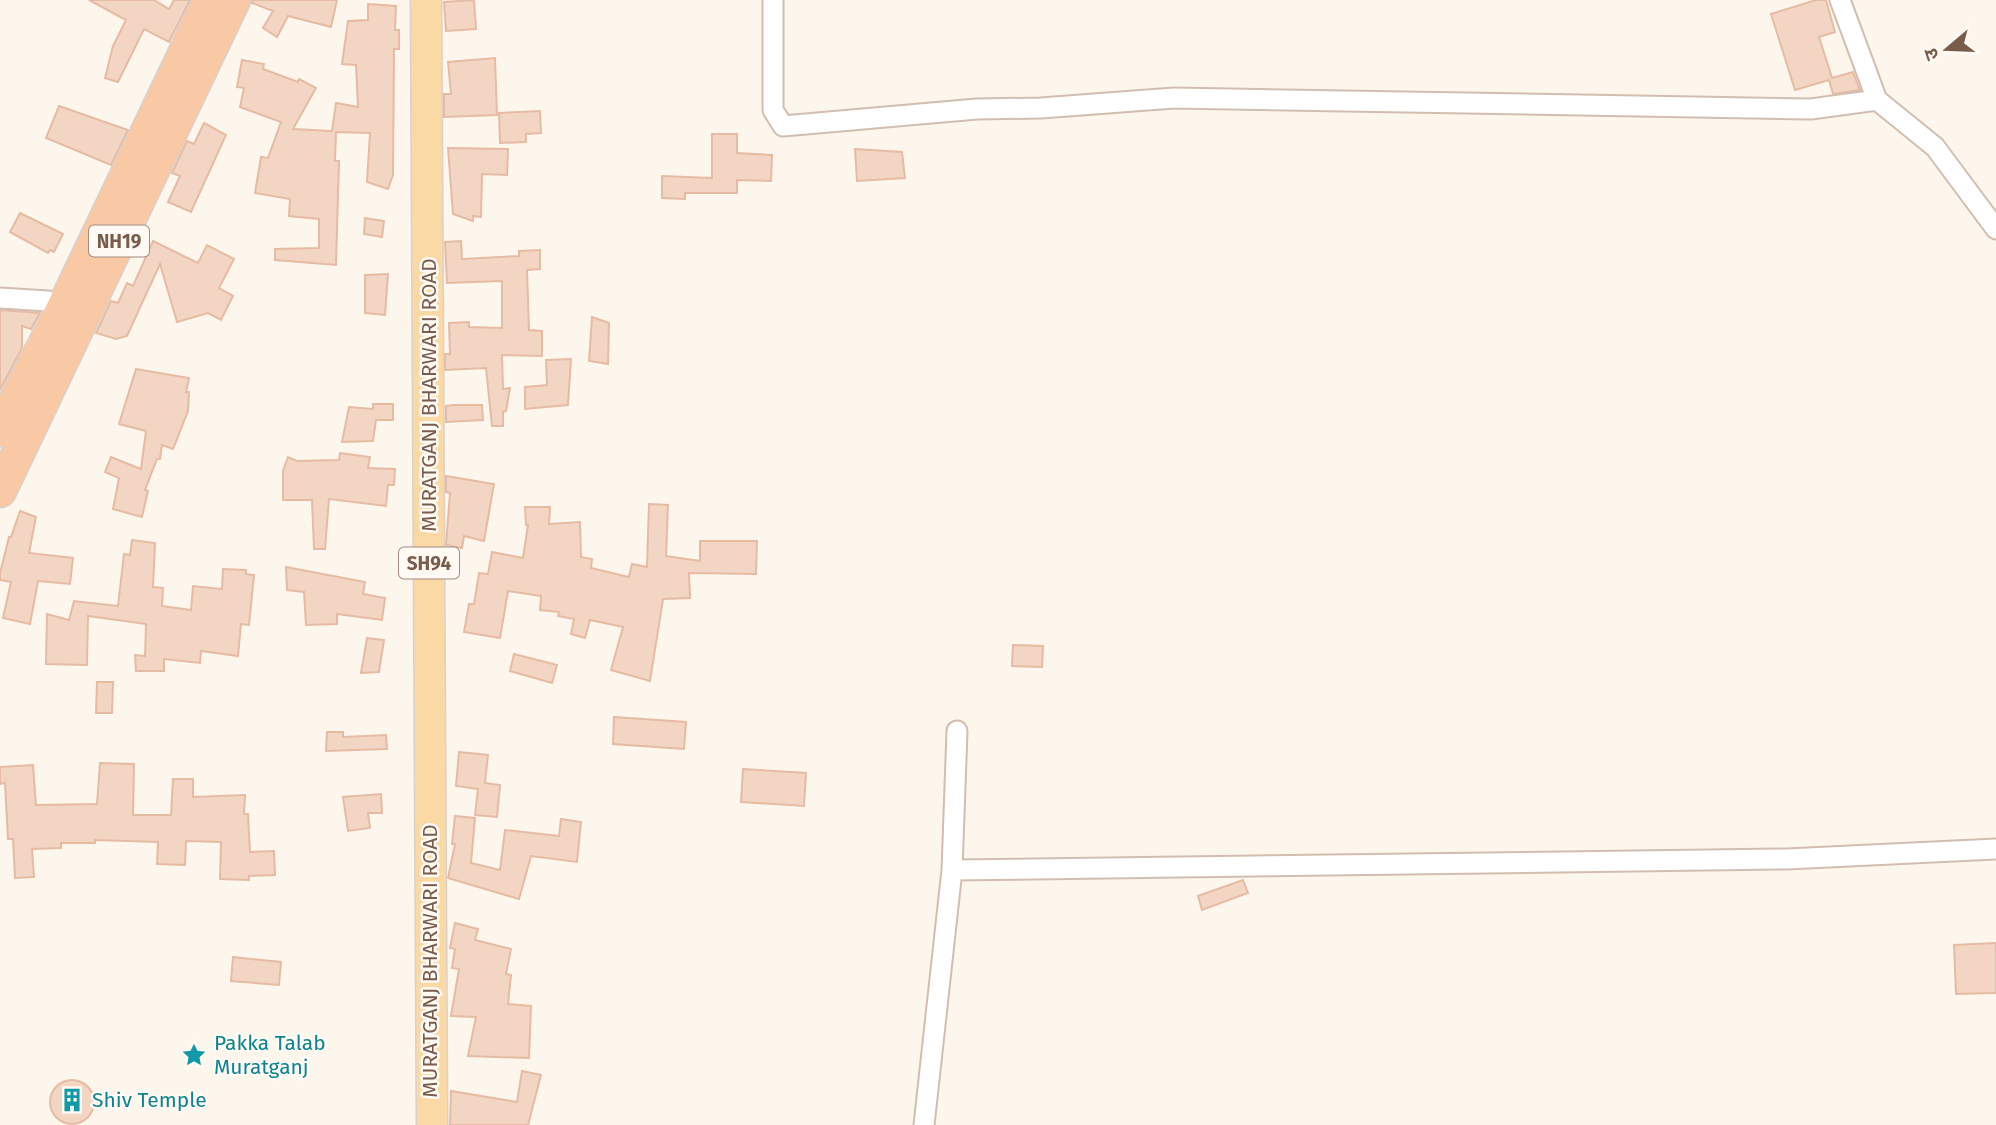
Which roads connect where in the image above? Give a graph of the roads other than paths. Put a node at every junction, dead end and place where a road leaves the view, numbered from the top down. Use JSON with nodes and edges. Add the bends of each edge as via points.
{"nodes":[{"id":1,"x":210,"y":0,"type":"edge"},
{"id":2,"x":234,"y":0,"type":"edge"},
{"id":3,"x":426,"y":0,"type":"edge"},
{"id":4,"x":773,"y":0,"type":"edge"},
{"id":5,"x":1840,"y":0,"type":"edge"},
{"id":6,"x":1877,"y":100,"type":"junction"},
{"id":7,"x":1996,"y":229,"type":"edge"},
{"id":8,"x":0,"y":298,"type":"edge"},
{"id":9,"x":72,"y":315,"type":"junction"},
{"id":10,"x":0,"y":430,"type":"edge"},
{"id":11,"x":0,"y":491,"type":"edge"},
{"id":12,"x":957,"y":731,"type":"dead end"},
{"id":13,"x":1996,"y":849,"type":"edge"},
{"id":14,"x":952,"y":870,"type":"junction"},
{"id":15,"x":432,"y":1125,"type":"edge"},
{"id":16,"x":924,"y":1125,"type":"edge"}],
"edges":[{"from":1,"to":9,"type":"highway","number":"NH19"},
{"from":2,"to":9,"type":"highway","number":"NH19"},
{"from":3,"to":15,"type":"main road","name":"MURATGANJ BHARWARI ROAD","number":"SH94"},
{"from":4,"to":6,"type":"street","via":[[773,110],[783,126],[1174,98],[1811,109]]},
{"from":5,"to":6,"type":"street"},
{"from":6,"to":7,"type":"street","via":[[1935,147]]},
{"from":8,"to":9,"type":"street","via":[[48,301]]},
{"from":9,"to":10,"type":"highway","number":"NH19"},
{"from":9,"to":11,"type":"highway","number":"NH19"},
{"from":12,"to":14,"type":"street"},
{"from":13,"to":14,"type":"street","via":[[1787,859]]},
{"from":14,"to":16,"type":"street"}]}
